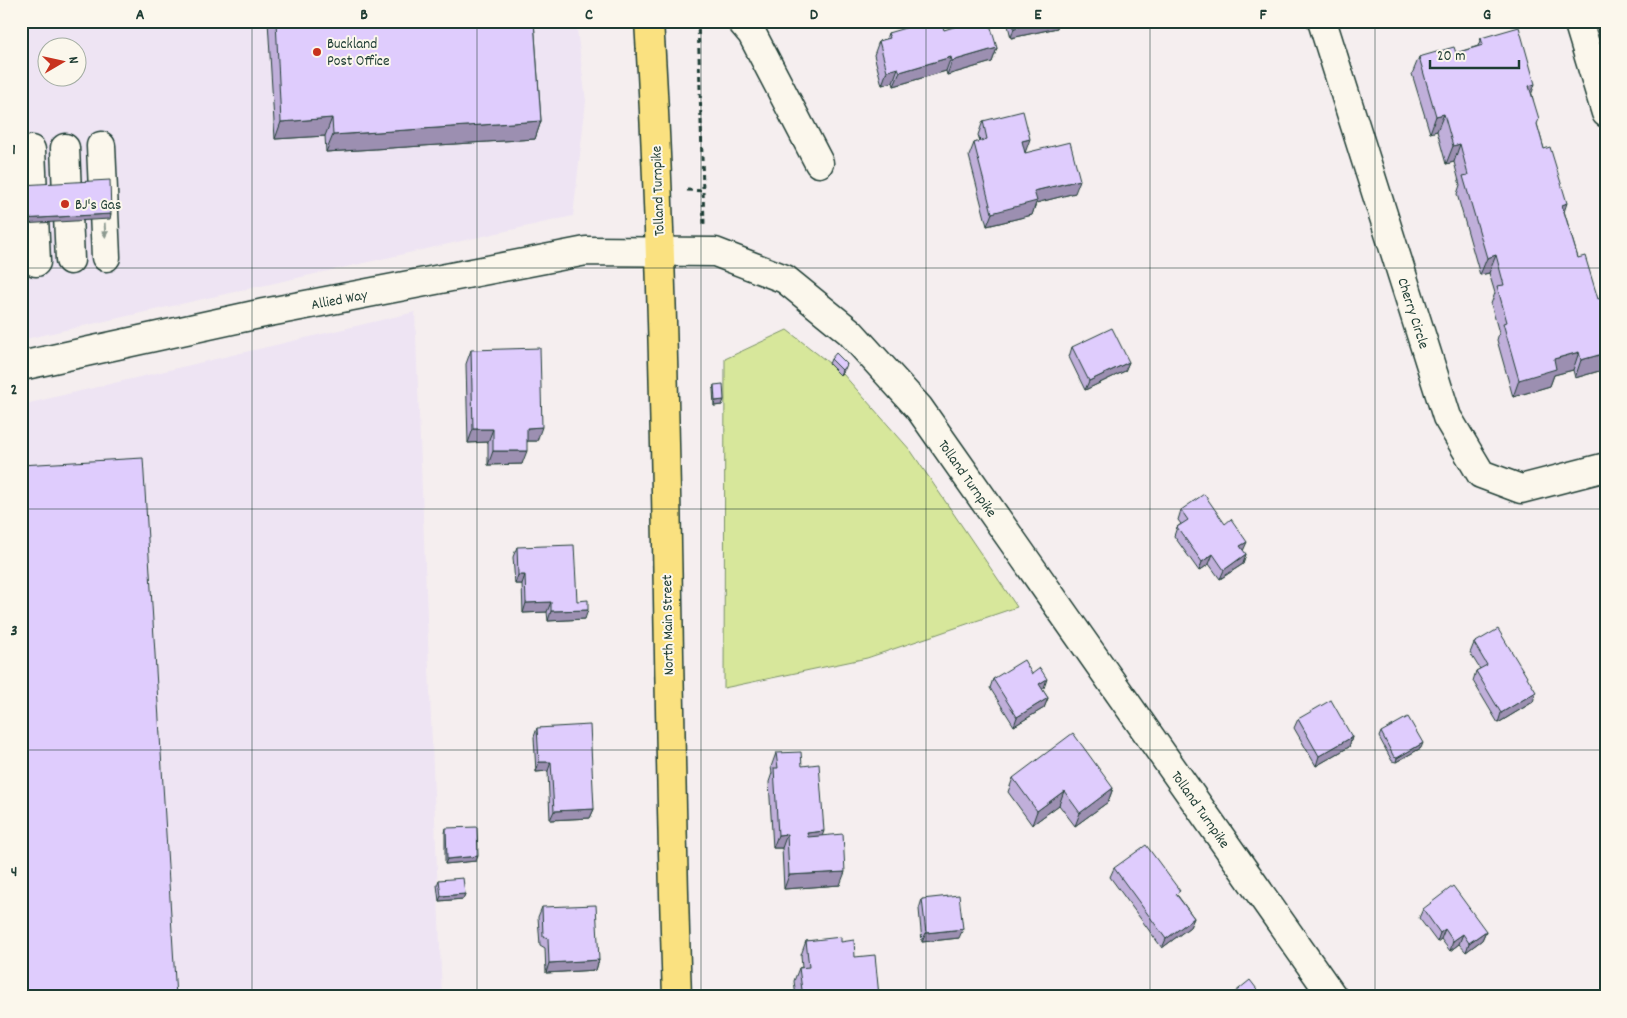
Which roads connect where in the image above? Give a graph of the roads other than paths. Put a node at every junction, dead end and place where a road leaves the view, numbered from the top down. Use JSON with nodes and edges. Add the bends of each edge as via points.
{"nodes":[{"id":1,"x":649,"y":21,"type":"edge"},
{"id":2,"x":741,"y":21,"type":"edge"},
{"id":3,"x":1322,"y":21,"type":"edge"},
{"id":4,"x":1578,"y":21,"type":"edge"},
{"id":5,"x":1606,"y":113,"type":"edge"},
{"id":6,"x":819,"y":163,"type":"dead end"},
{"id":7,"x":659,"y":253,"type":"junction"},
{"id":8,"x":70,"y":260,"type":"joint"},
{"id":9,"x":21,"y":366,"type":"edge"},
{"id":10,"x":1606,"y":467,"type":"edge"},
{"id":11,"x":678,"y":997,"type":"edge"},
{"id":12,"x":1334,"y":997,"type":"edge"}],
"edges":[{"from":1,"to":7,"type":"main road","name":"Tolland Turnpike"},
{"from":2,"to":6,"type":"street","via":[[752,34]]},
{"from":3,"to":10,"type":"street","name":"Cherry Circle","via":[[1447,417],[1481,474],[1521,489]]},
{"from":4,"to":5,"type":"street"},
{"from":7,"to":9,"type":"street","name":"Allied Way","via":[[586,251],[264,313]]},
{"from":7,"to":11,"type":"main road","name":"North Main Street"},
{"from":7,"to":12,"type":"street","name":"Tolland Turnpike","via":[[715,252],[785,279],[850,332],[919,408]]},
{"from":8,"to":8,"type":"street","one_way":true,"via":[[65,148]]}]}
